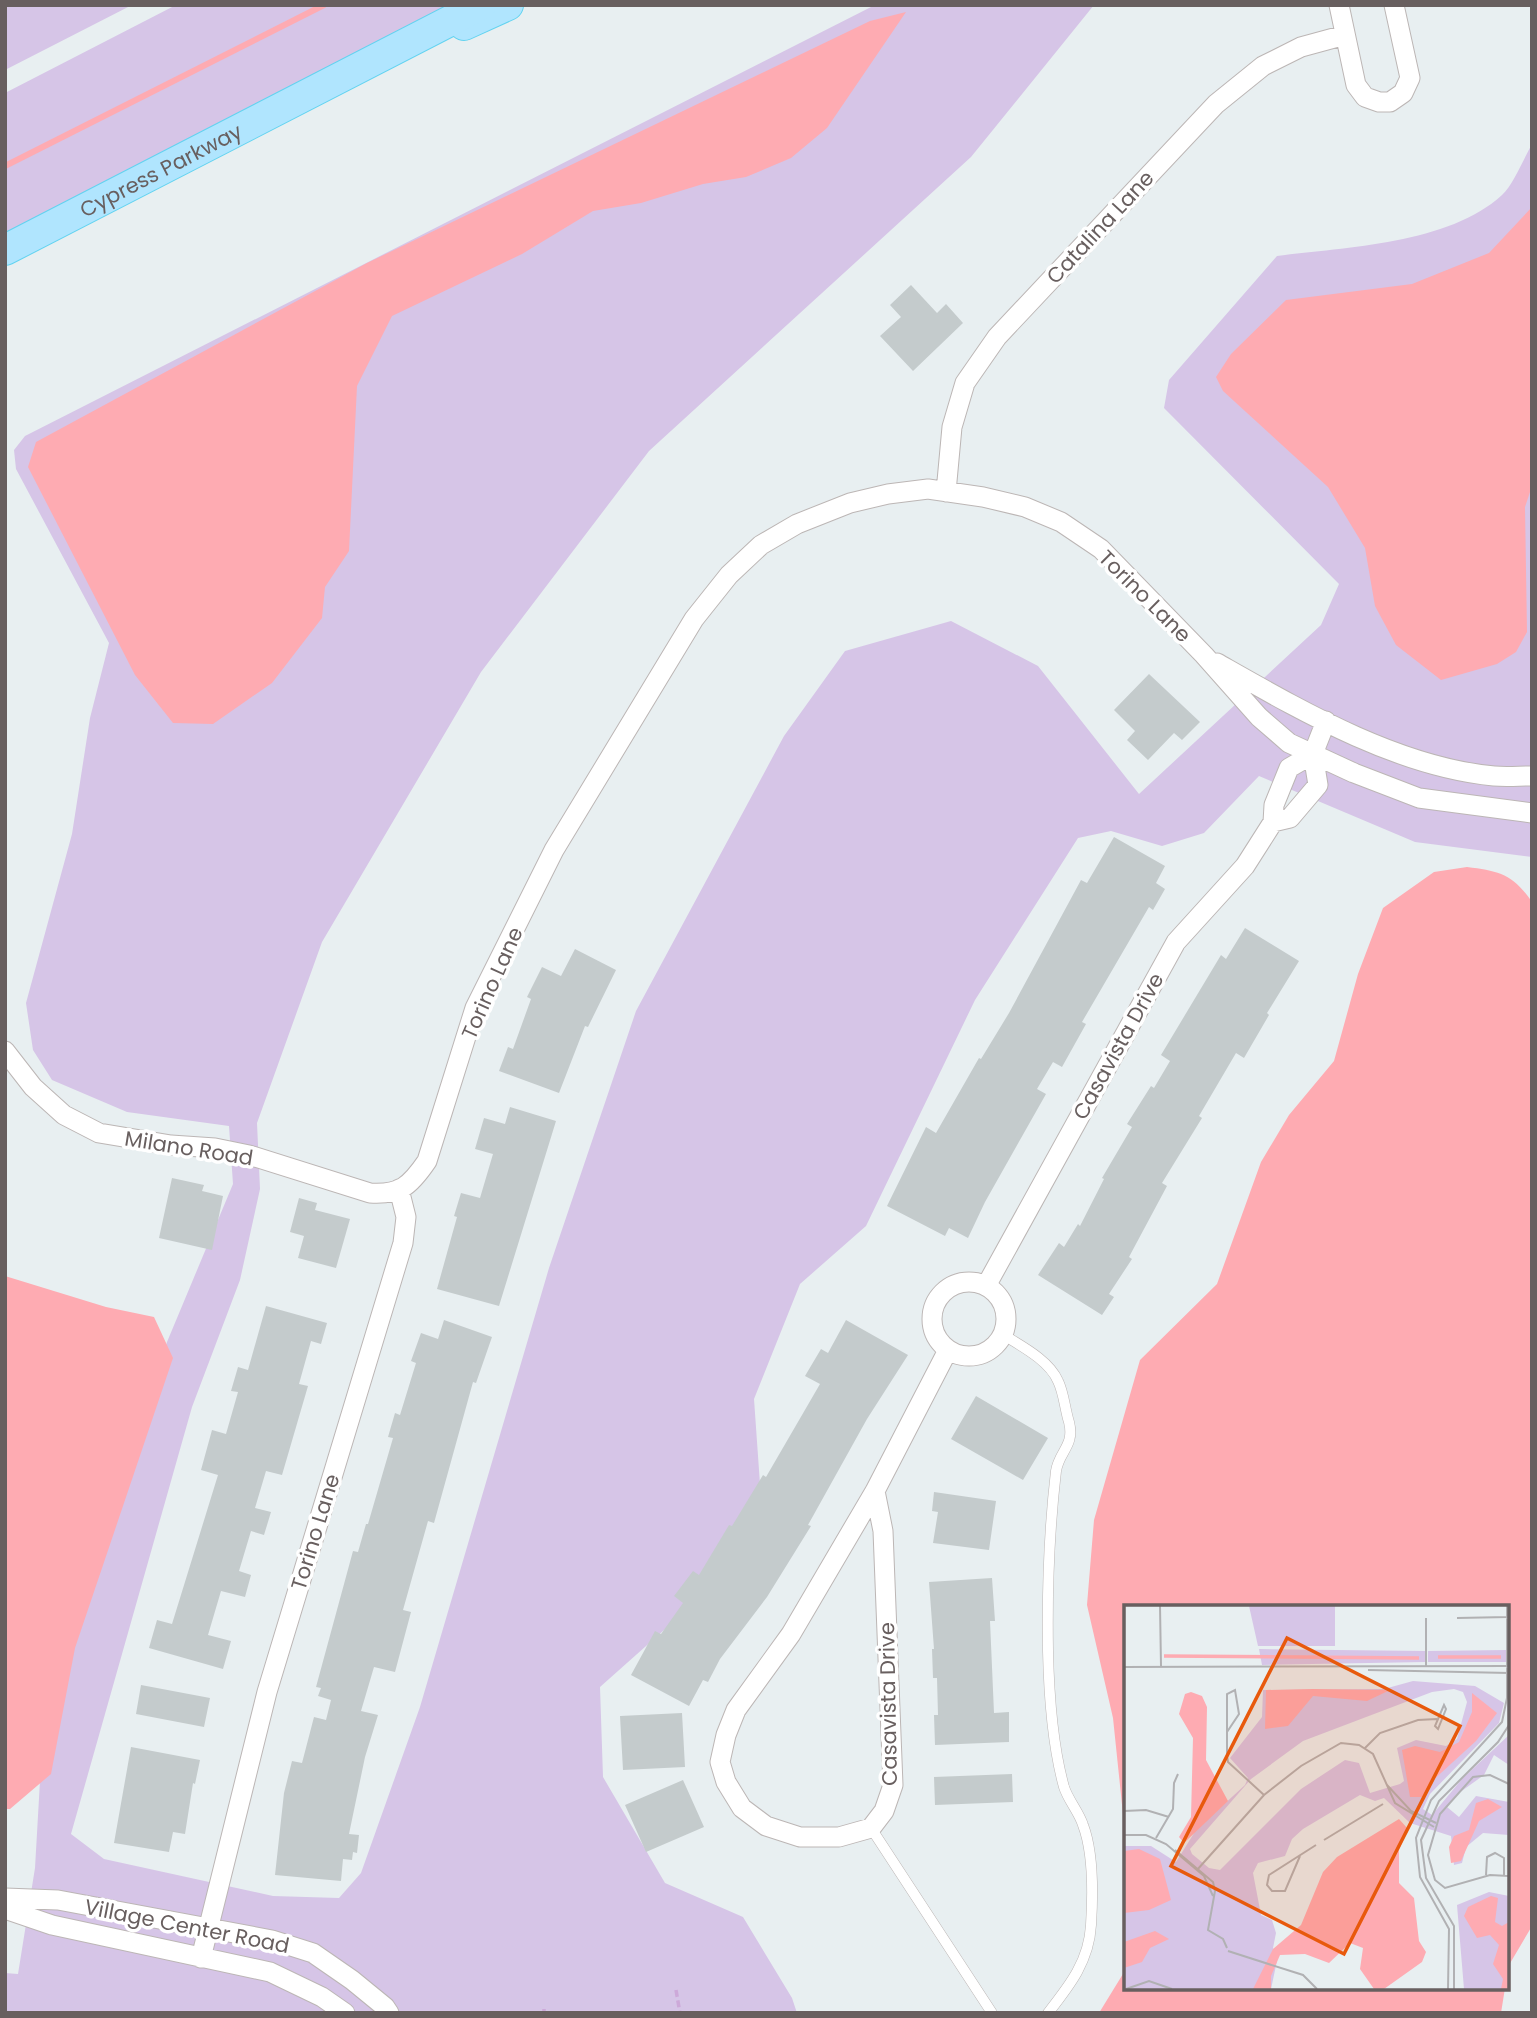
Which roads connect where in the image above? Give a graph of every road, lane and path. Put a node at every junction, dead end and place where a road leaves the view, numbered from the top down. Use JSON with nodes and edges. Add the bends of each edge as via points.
{"nodes":[{"id":1,"x":481,"y":5,"type":"edge"},
{"id":2,"x":508,"y":5,"type":"edge"},
{"id":3,"x":1339,"y":5,"type":"edge"},
{"id":4,"x":1394,"y":5,"type":"edge"},
{"id":5,"x":1345,"y":35,"type":"junction"},
{"id":6,"x":316,"y":90,"type":"junction"},
{"id":7,"x":5,"y":250,"type":"edge"},
{"id":8,"x":946,"y":492,"type":"junction"},
{"id":9,"x":1204,"y":655,"type":"junction"},
{"id":10,"x":1326,"y":721,"type":"junction"},
{"id":11,"x":1313,"y":754,"type":"junction"},
{"id":12,"x":1532,"y":776,"type":"edge"},
{"id":13,"x":1532,"y":813,"type":"edge"},
{"id":14,"x":1273,"y":822,"type":"junction"},
{"id":15,"x":5,"y":1051,"type":"edge"},
{"id":16,"x":399,"y":1189,"type":"junction"},
{"id":17,"x":986,"y":1286,"type":"junction"},
{"id":18,"x":1002,"y":1334,"type":"junction"},
{"id":19,"x":947,"y":1350,"type":"junction"},
{"id":20,"x":875,"y":1491,"type":"junction"},
{"id":21,"x":871,"y":1828,"type":"junction"},
{"id":22,"x":5,"y":1898,"type":"edge"},
{"id":23,"x":5,"y":1909,"type":"edge"},
{"id":24,"x":209,"y":1928,"type":"junction"},
{"id":25,"x":201,"y":1958,"type":"junction"},
{"id":26,"x":676,"y":1990,"type":"dead end"},
{"id":27,"x":345,"y":2013,"type":"edge"},
{"id":28,"x":389,"y":2013,"type":"edge"},
{"id":29,"x":680,"y":2013,"type":"edge"},
{"id":30,"x":992,"y":2013,"type":"edge"},
{"id":31,"x":1048,"y":2013,"type":"edge"}],
"edges":[{"from":1,"to":6,"type":"main road","name":"Cypress Parkway"},
{"from":2,"to":6,"type":"main road","name":"Cypress Parkway"},
{"from":3,"to":5,"type":"street"},
{"from":4,"to":5,"type":"street","via":[[1410,78],[1403,93],[1390,102],[1365,97],[1356,85]]},
{"from":5,"to":8,"type":"street","name":"Catalina Lane","via":[[1301,47],[1263,66],[1216,104],[997,337],[965,383],[952,427]]},
{"from":6,"to":7,"type":"main road","name":"Cypress Parkway"},
{"from":8,"to":9,"type":"street","name":"Torino Lane","via":[[1025,507],[1061,523],[1101,550]]},
{"from":8,"to":16,"type":"street","name":"Torino Lane","via":[[928,489],[888,494],[797,524],[761,545],[737,567],[694,620],[554,850],[475,1008],[427,1161],[413,1182]]},
{"from":9,"to":10,"type":"street","name":"Torino Lane"},
{"from":9,"to":11,"type":"street","name":"Torino Lane","via":[[1259,717],[1289,743]]},
{"from":10,"to":11,"type":"street"},
{"from":10,"to":12,"type":"street","name":"Torino Lane","via":[[1421,761],[1493,776]]},
{"from":11,"to":13,"type":"street","name":"Torino Lane","via":[[1419,798]]},
{"from":11,"to":14,"type":"street","name":"Casavista Drive","via":[[1289,768],[1274,805]]},
{"from":11,"to":14,"type":"street","name":"Casavista Drive","via":[[1318,785],[1290,818]]},
{"from":14,"to":17,"type":"street","name":"Casavista Drive","via":[[1245,866],[1176,942]]},
{"from":15,"to":16,"type":"street","name":"Milano Road","via":[[33,1087],[64,1115],[99,1133],[249,1155],[370,1193],[389,1194]]},
{"from":16,"to":24,"type":"street","name":"Torino Lane","via":[[406,1217],[403,1244],[267,1692]]},
{"from":17,"to":18,"type":"street","via":[[1003,1303]]},
{"from":17,"to":19,"type":"street","via":[[961,1283],[940,1295],[931,1318],[933,1330]]},
{"from":18,"to":19,"type":"street","via":[[983,1354],[959,1355]]},
{"from":18,"to":31,"type":"lane","via":[[1052,1371],[1059,1382],[1071,1434],[1057,1467],[1048,1570],[1048,1654],[1055,1748],[1065,1791],[1084,1826],[1089,1852],[1091,1926],[1086,1957]]},
{"from":19,"to":20,"type":"street"},
{"from":20,"to":21,"type":"street","name":"Casavista Drive","via":[[883,1531],[893,1786],[884,1811]]},
{"from":20,"to":21,"type":"street","via":[[791,1634],[736,1710],[720,1762],[742,1808],[766,1826],[800,1838],[839,1837]]},
{"from":21,"to":30,"type":"lane"},
{"from":22,"to":24,"type":"street","name":"Village Center Road","via":[[58,1900]]},
{"from":23,"to":25,"type":"street","name":"Village Center Road","via":[[52,1925]]},
{"from":24,"to":25,"type":"street","name":"Torino Lane"},
{"from":24,"to":28,"type":"street","name":"Village Center Road","via":[[313,1953]]},
{"from":25,"to":27,"type":"street","name":"Village Center Road","via":[[271,1972]]},
{"from":26,"to":29,"type":"path"}]}
